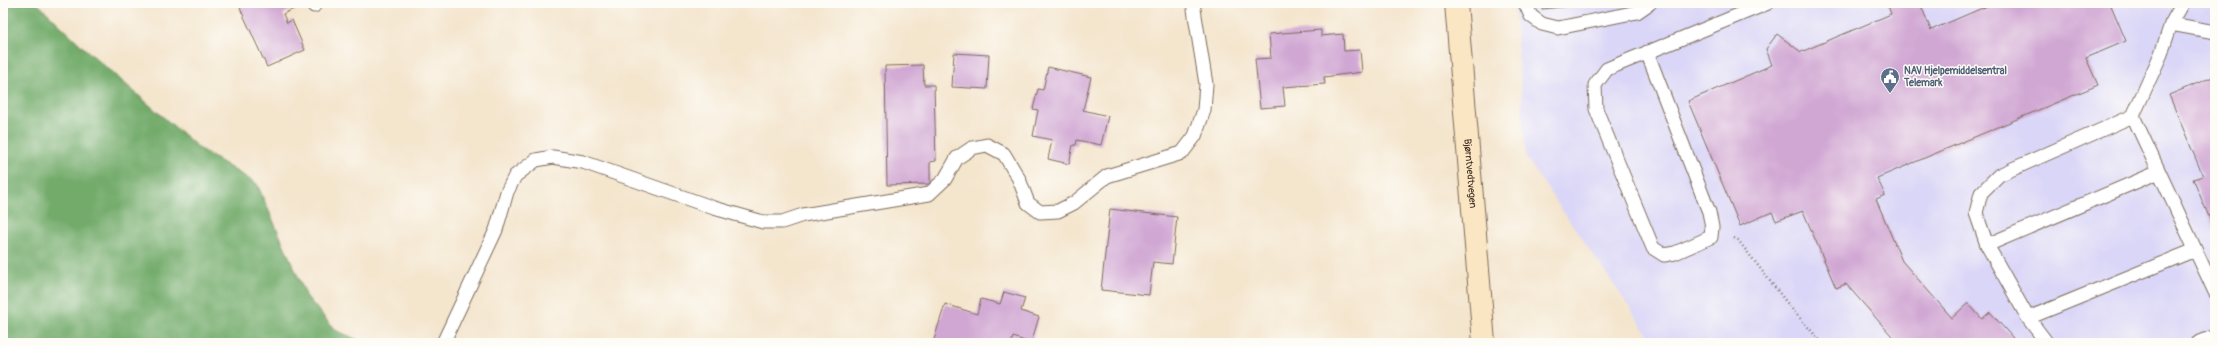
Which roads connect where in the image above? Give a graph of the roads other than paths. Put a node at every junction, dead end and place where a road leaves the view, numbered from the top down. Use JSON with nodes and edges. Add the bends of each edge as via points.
{"nodes":[{"id":1,"x":1193,"y":3,"type":"edge"},
{"id":2,"x":1456,"y":3,"type":"edge"},
{"id":3,"x":1525,"y":3,"type":"edge"},
{"id":4,"x":1650,"y":3,"type":"edge"},
{"id":5,"x":1768,"y":3,"type":"edge"},
{"id":6,"x":2183,"y":3,"type":"edge"},
{"id":7,"x":2171,"y":24,"type":"junction"},
{"id":8,"x":2215,"y":32,"type":"edge"},
{"id":9,"x":1647,"y":52,"type":"junction"},
{"id":10,"x":2133,"y":116,"type":"junction"},
{"id":11,"x":2159,"y":172,"type":"junction"},
{"id":12,"x":1987,"y":245,"type":"junction"},
{"id":13,"x":2195,"y":250,"type":"junction"},
{"id":14,"x":2215,"y":292,"type":"edge"},
{"id":15,"x":2028,"y":318,"type":"junction"},
{"id":16,"x":2215,"y":336,"type":"edge"},
{"id":17,"x":443,"y":343,"type":"edge"},
{"id":18,"x":1484,"y":343,"type":"edge"},
{"id":19,"x":2047,"y":343,"type":"edge"},
{"id":20,"x":2198,"y":343,"type":"edge"}],
"edges":[{"from":1,"to":17,"type":"lane","via":[[1206,84],[1204,110],[1195,136],[1182,153],[1107,176],[1074,203],[1058,211],[1040,212],[1028,203],[1019,179],[1004,154],[987,145],[972,148],[956,158],[945,179],[929,194],[802,215],[782,222],[763,222],[714,208],[583,162],[554,157],[536,160],[515,176],[496,230]]},
{"from":2,"to":18,"type":"main road","name":"Bjørntvedtvegen"},
{"from":3,"to":4,"type":"lane","via":[[1531,16],[1542,24],[1558,28],[1637,12]]},
{"from":5,"to":9,"type":"lane"},
{"from":6,"to":7,"type":"lane"},
{"from":7,"to":8,"type":"lane"},
{"from":7,"to":10,"type":"lane","via":[[2161,54]]},
{"from":9,"to":9,"type":"lane","via":[[1607,69],[1595,85],[1596,109],[1653,248],[1664,255],[1675,254],[1711,237],[1712,227],[1709,212]]},
{"from":10,"to":11,"type":"lane"},
{"from":10,"to":12,"type":"lane","via":[[1999,175],[1981,193],[1976,213]]},
{"from":11,"to":12,"type":"lane"},
{"from":11,"to":13,"type":"lane"},
{"from":12,"to":15,"type":"lane"},
{"from":13,"to":14,"type":"lane"},
{"from":13,"to":15,"type":"lane"},
{"from":15,"to":19,"type":"lane"},
{"from":16,"to":20,"type":"lane"}]}
